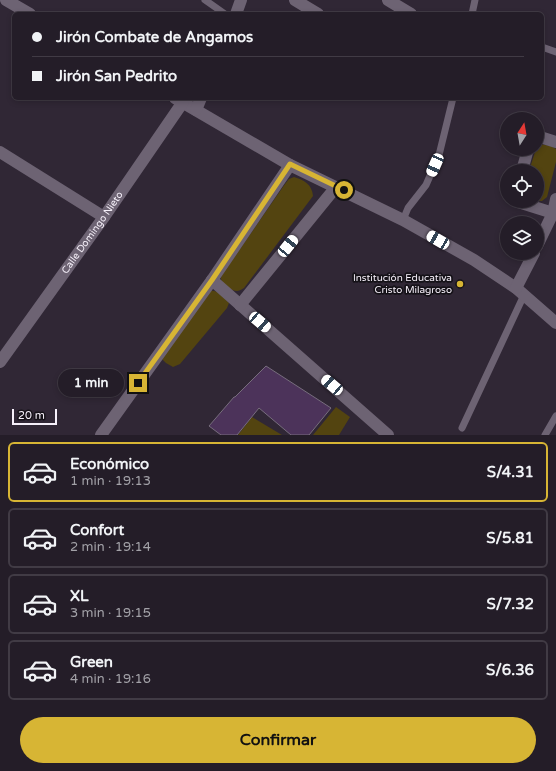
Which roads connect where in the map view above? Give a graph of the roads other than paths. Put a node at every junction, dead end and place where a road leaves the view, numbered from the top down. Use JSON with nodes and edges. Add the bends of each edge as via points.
{"nodes":[{"id":1,"x":6,"y":0,"type":"edge"},
{"id":2,"x":205,"y":0,"type":"edge"},
{"id":3,"x":241,"y":0,"type":"edge"},
{"id":4,"x":295,"y":0,"type":"edge"},
{"id":5,"x":388,"y":0,"type":"edge"},
{"id":6,"x":475,"y":0,"type":"edge"},
{"id":7,"x":27,"y":12,"type":"edge"},
{"id":8,"x":222,"y":12,"type":"edge"},
{"id":9,"x":237,"y":12,"type":"edge"},
{"id":10,"x":315,"y":12,"type":"edge"},
{"id":11,"x":408,"y":12,"type":"edge"},
{"id":12,"x":472,"y":12,"type":"edge"},
{"id":13,"x":544,"y":49,"type":"edge"},
{"id":14,"x":556,"y":52,"type":"edge"},
{"id":15,"x":179,"y":100,"type":"edge"},
{"id":16,"x":200,"y":100,"type":"edge"},
{"id":17,"x":453,"y":100,"type":"edge"},
{"id":18,"x":196,"y":110,"type":"junction"},
{"id":19,"x":544,"y":138,"type":"edge"},
{"id":20,"x":556,"y":142,"type":"edge"},
{"id":21,"x":0,"y":152,"type":"edge"},
{"id":22,"x":290,"y":164,"type":"junction"},
{"id":23,"x":336,"y":187,"type":"junction"},
{"id":24,"x":556,"y":199,"type":"edge"},
{"id":25,"x":537,"y":208,"type":"edge"},
{"id":26,"x":553,"y":213,"type":"junction"},
{"id":27,"x":104,"y":217,"type":"junction"},
{"id":28,"x":403,"y":220,"type":"junction"},
{"id":29,"x":544,"y":232,"type":"edge"},
{"id":30,"x":531,"y":260,"type":"edge"},
{"id":31,"x":212,"y":280,"type":"junction"},
{"id":32,"x":520,"y":292,"type":"junction"},
{"id":33,"x":240,"y":305,"type":"junction"},
{"id":34,"x":556,"y":323,"type":"edge"},
{"id":35,"x":0,"y":362,"type":"edge"},
{"id":36,"x":556,"y":416,"type":"edge"},
{"id":37,"x":462,"y":428,"type":"dead end"},
{"id":38,"x":101,"y":435,"type":"edge"},
{"id":39,"x":388,"y":435,"type":"edge"},
{"id":40,"x":545,"y":435,"type":"edge"}],
"edges":[{"from":1,"to":7,"type":"street"},
{"from":2,"to":8,"type":"lane"},
{"from":3,"to":9,"type":"street"},
{"from":4,"to":10,"type":"street"},
{"from":5,"to":11,"type":"street"},
{"from":6,"to":12,"type":"lane"},
{"from":13,"to":14,"type":"lane"},
{"from":15,"to":18,"type":"street"},
{"from":15,"to":27,"type":"street","name":"Calle Domingo Nieto"},
{"from":16,"to":18,"type":"street"},
{"from":17,"to":28,"type":"lane","via":[[439,155],[426,185],[408,208]]},
{"from":18,"to":22,"type":"street"},
{"from":19,"to":20,"type":"street"},
{"from":21,"to":27,"type":"street"},
{"from":22,"to":23,"type":"street"},
{"from":22,"to":31,"type":"street"},
{"from":23,"to":28,"type":"street"},
{"from":23,"to":33,"type":"street"},
{"from":24,"to":26,"type":"street"},
{"from":25,"to":26,"type":"street"},
{"from":26,"to":29,"type":"street"},
{"from":27,"to":35,"type":"street","name":"Calle Domingo Nieto"},
{"from":28,"to":32,"type":"street","via":[[474,260]]},
{"from":30,"to":32,"type":"street"},
{"from":31,"to":33,"type":"street"},
{"from":31,"to":38,"type":"street"},
{"from":32,"to":34,"type":"street"},
{"from":32,"to":37,"type":"lane"},
{"from":33,"to":39,"type":"street"},
{"from":36,"to":40,"type":"lane"}]}
